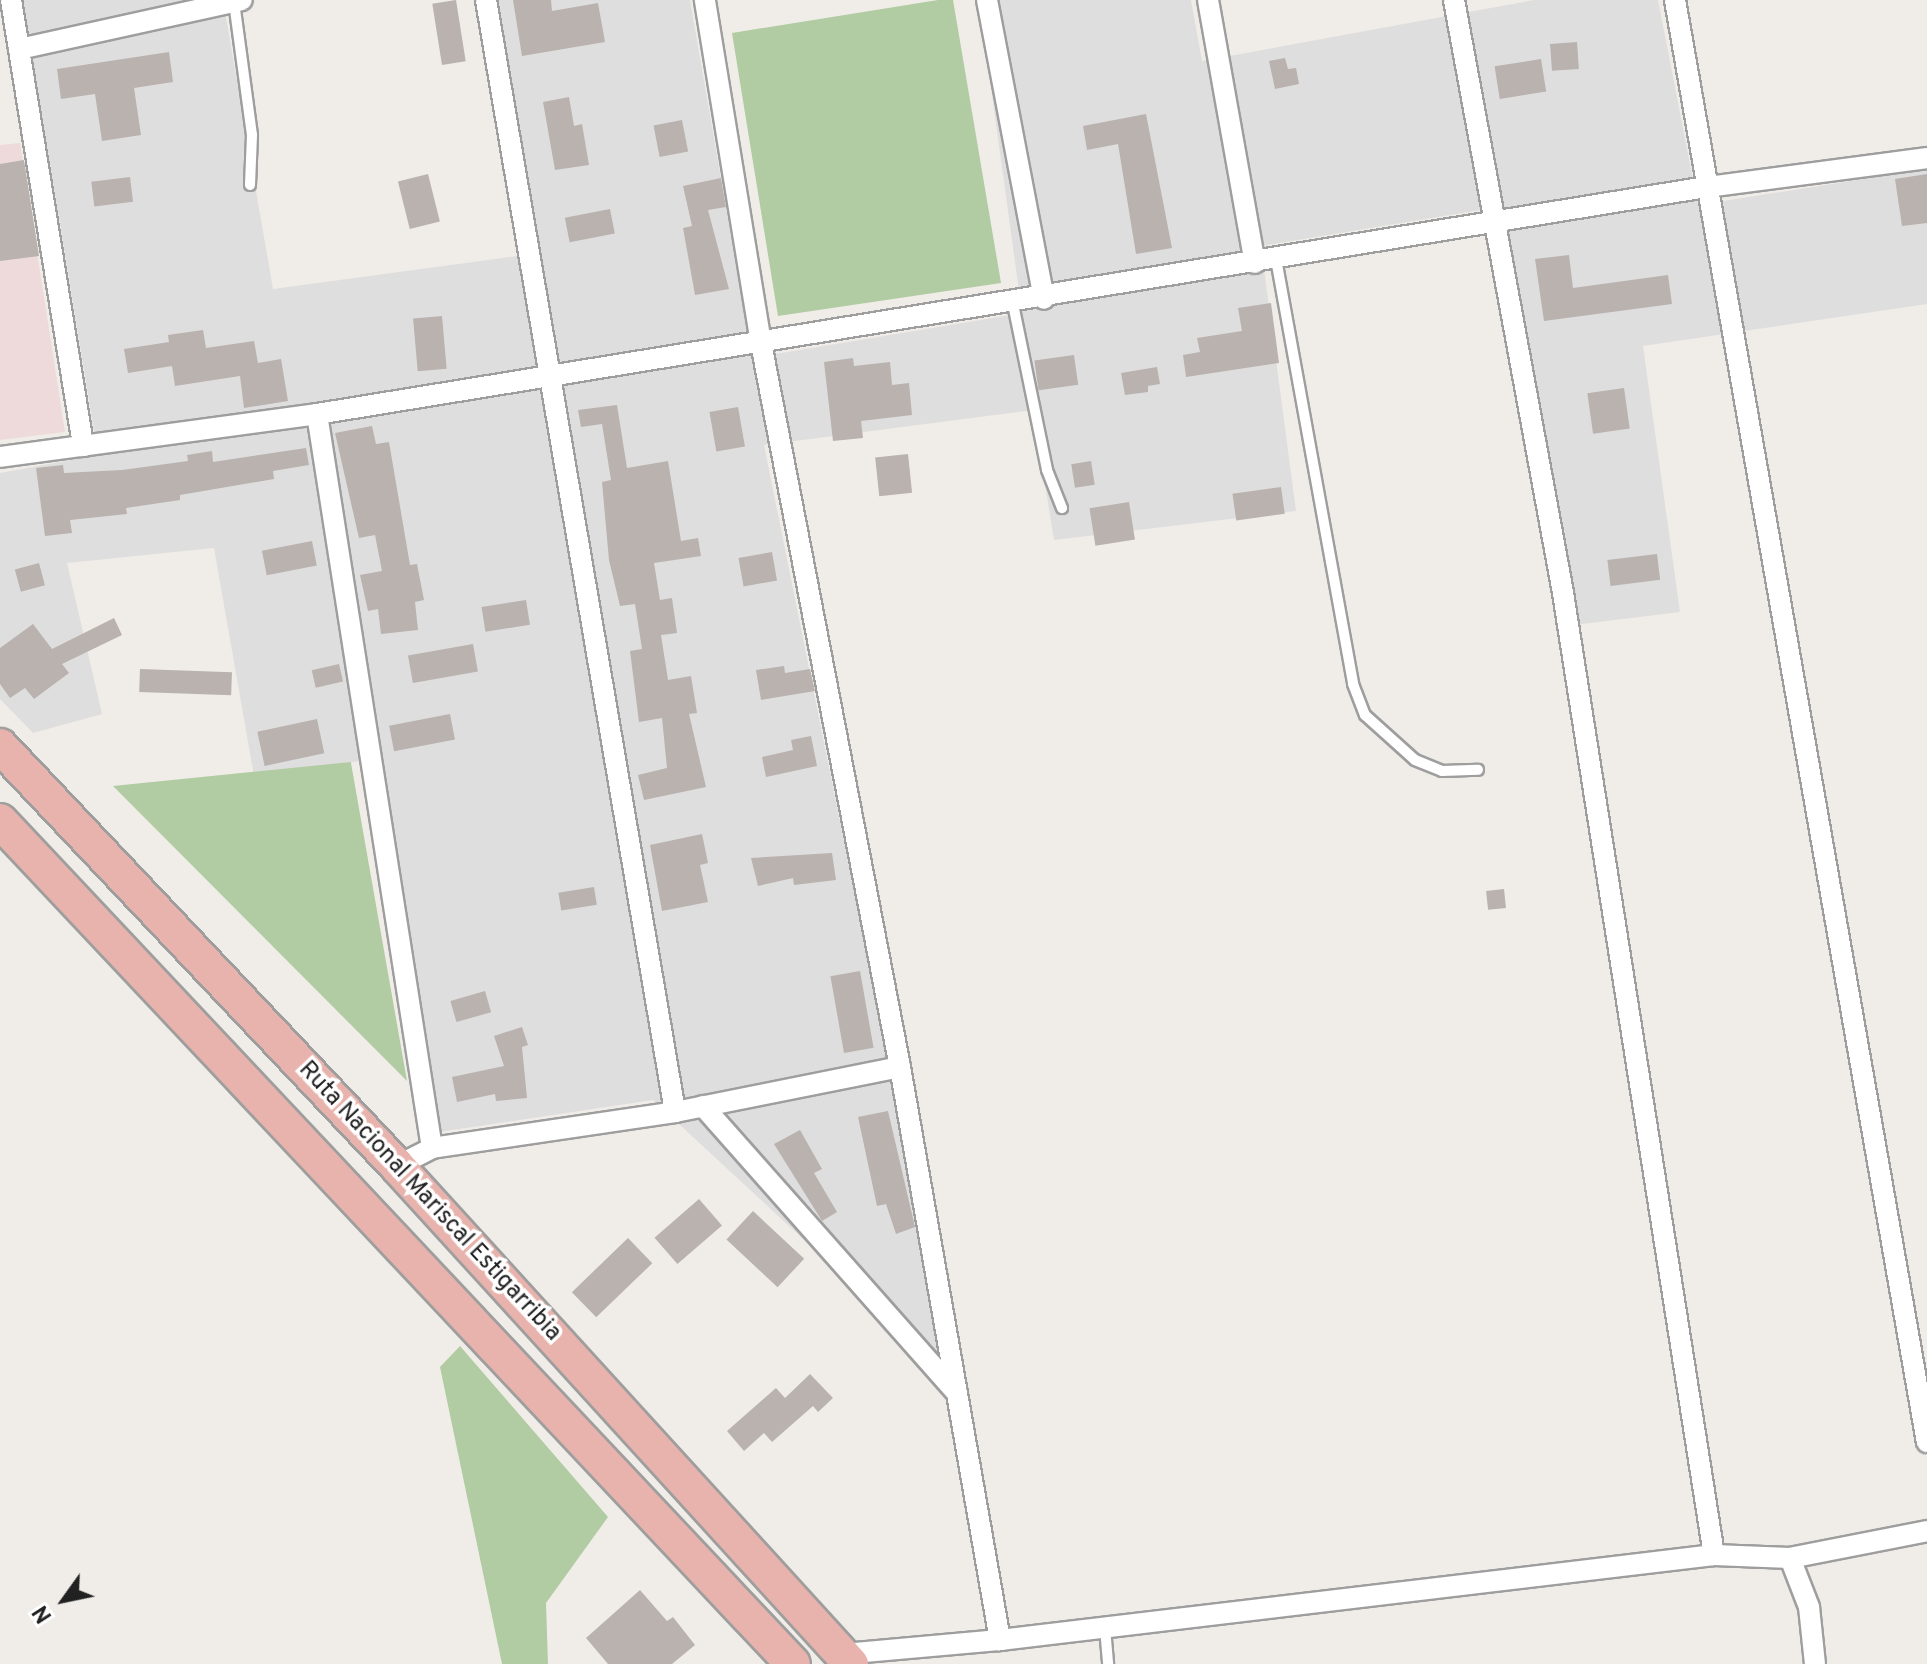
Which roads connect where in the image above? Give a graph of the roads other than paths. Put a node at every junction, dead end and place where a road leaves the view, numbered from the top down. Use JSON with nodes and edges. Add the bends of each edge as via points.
{"nodes":[{"id":1,"x":11,"y":0,"type":"edge"},
{"id":2,"x":486,"y":0,"type":"edge"},
{"id":3,"x":705,"y":0,"type":"edge"},
{"id":4,"x":987,"y":0,"type":"edge"},
{"id":5,"x":1208,"y":0,"type":"edge"},
{"id":6,"x":1454,"y":0,"type":"edge"},
{"id":7,"x":1675,"y":0,"type":"edge"},
{"id":8,"x":238,"y":1,"type":"edge"},
{"id":9,"x":19,"y":49,"type":"junction"},
{"id":10,"x":1927,"y":158,"type":"edge"},
{"id":11,"x":250,"y":185,"type":"dead end"},
{"id":12,"x":1707,"y":187,"type":"junction"},
{"id":13,"x":1493,"y":223,"type":"junction"},
{"id":14,"x":1276,"y":259,"type":"junction"},
{"id":15,"x":1255,"y":263,"type":"junction"},
{"id":16,"x":1044,"y":299,"type":"junction"},
{"id":17,"x":1013,"y":304,"type":"junction"},
{"id":18,"x":761,"y":343,"type":"junction"},
{"id":19,"x":547,"y":377,"type":"junction"},
{"id":20,"x":317,"y":414,"type":"junction"},
{"id":21,"x":83,"y":446,"type":"junction"},
{"id":22,"x":0,"y":457,"type":"edge"},
{"id":23,"x":1062,"y":508,"type":"dead end"},
{"id":24,"x":0,"y":746,"type":"edge"},
{"id":25,"x":1478,"y":770,"type":"dead end"},
{"id":26,"x":0,"y":821,"type":"edge"},
{"id":27,"x":900,"y":1067,"type":"junction"},
{"id":28,"x":703,"y":1106,"type":"junction"},
{"id":29,"x":675,"y":1112,"type":"junction"},
{"id":30,"x":432,"y":1148,"type":"junction"},
{"id":31,"x":397,"y":1166,"type":"junction"},
{"id":32,"x":957,"y":1393,"type":"junction"},
{"id":33,"x":1927,"y":1442,"type":"edge"},
{"id":34,"x":1927,"y":1531,"type":"edge"},
{"id":35,"x":1714,"y":1555,"type":"junction"},
{"id":36,"x":1790,"y":1558,"type":"junction"},
{"id":37,"x":1105,"y":1628,"type":"junction"},
{"id":38,"x":1000,"y":1640,"type":"junction"},
{"id":39,"x":847,"y":1659,"type":"edge"},
{"id":40,"x":793,"y":1664,"type":"edge"},
{"id":41,"x":1108,"y":1664,"type":"edge"},
{"id":42,"x":1815,"y":1664,"type":"edge"}],
"edges":[{"from":1,"to":9,"type":"street"},
{"from":2,"to":19,"type":"street"},
{"from":3,"to":18,"type":"street"},
{"from":4,"to":16,"type":"street"},
{"from":5,"to":15,"type":"street"},
{"from":6,"to":13,"type":"street"},
{"from":7,"to":12,"type":"street"},
{"from":8,"to":9,"type":"street"},
{"from":8,"to":11,"type":"lane","via":[[252,135]]},
{"from":9,"to":21,"type":"street"},
{"from":10,"to":12,"type":"street"},
{"from":12,"to":13,"type":"street"},
{"from":12,"to":33,"type":"street"},
{"from":13,"to":14,"type":"street"},
{"from":13,"to":35,"type":"street","via":[[1563,593]]},
{"from":14,"to":15,"type":"street"},
{"from":14,"to":25,"type":"lane","via":[[1353,684],[1365,715],[1415,760],[1442,771]]},
{"from":15,"to":16,"type":"street"},
{"from":16,"to":17,"type":"street"},
{"from":17,"to":18,"type":"street"},
{"from":17,"to":23,"type":"lane","via":[[1047,470]]},
{"from":18,"to":19,"type":"street"},
{"from":18,"to":27,"type":"street"},
{"from":19,"to":20,"type":"street"},
{"from":19,"to":29,"type":"street"},
{"from":20,"to":21,"type":"street"},
{"from":20,"to":30,"type":"street"},
{"from":21,"to":22,"type":"street"},
{"from":24,"to":31,"type":"highway","name":"Ruta Nacional Mariscal Estigarribia"},
{"from":26,"to":40,"type":"highway"},
{"from":27,"to":28,"type":"street"},
{"from":27,"to":32,"type":"street"},
{"from":28,"to":29,"type":"street"},
{"from":28,"to":32,"type":"street"},
{"from":29,"to":30,"type":"street"},
{"from":30,"to":31,"type":"street"},
{"from":31,"to":39,"type":"highway","name":"Ruta Nacional Mariscal Estigarribia"},
{"from":32,"to":38,"type":"street"},
{"from":34,"to":36,"type":"street"},
{"from":35,"to":36,"type":"street"},
{"from":35,"to":37,"type":"street"},
{"from":36,"to":42,"type":"street","via":[[1809,1607]]},
{"from":37,"to":38,"type":"street"},
{"from":37,"to":41,"type":"lane"},
{"from":38,"to":39,"type":"street"}]}
